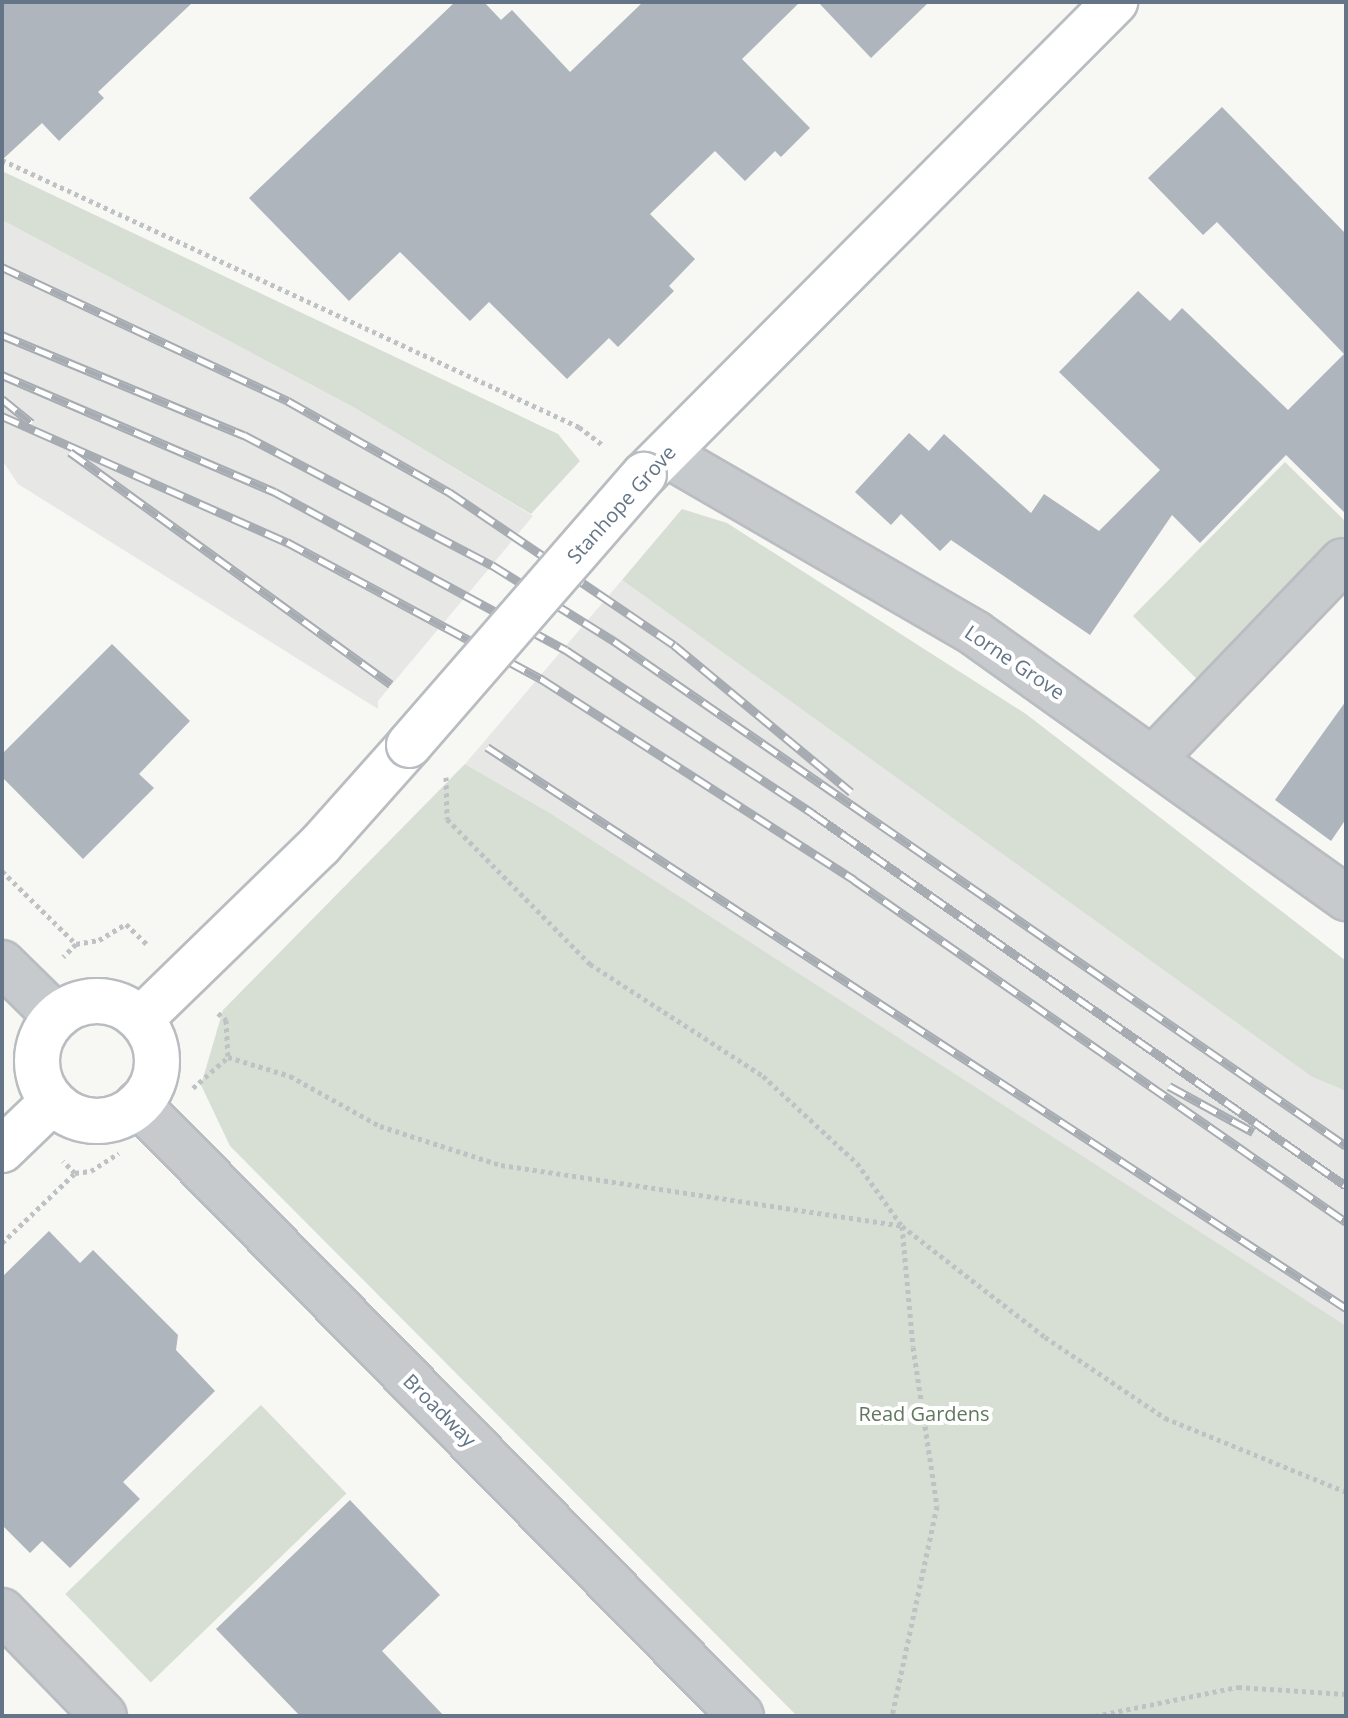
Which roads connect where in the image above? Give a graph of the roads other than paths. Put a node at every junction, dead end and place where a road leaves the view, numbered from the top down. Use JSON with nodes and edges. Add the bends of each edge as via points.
{"nodes":[{"id":1,"x":1115,"y":2,"type":"edge"},
{"id":2,"x":655,"y":464,"type":"junction"},
{"id":3,"x":1343,"y":561,"type":"dead end"},
{"id":4,"x":1153,"y":759,"type":"junction"},
{"id":5,"x":1346,"y":898,"type":"edge"},
{"id":6,"x":2,"y":963,"type":"edge"},
{"id":7,"x":56,"y":1016,"type":"junction"},
{"id":8,"x":141,"y":1019,"type":"junction"},
{"id":9,"x":52,"y":1102,"type":"junction"},
{"id":10,"x":138,"y":1104,"type":"junction"},
{"id":11,"x":2,"y":1150,"type":"edge"},
{"id":12,"x":2,"y":1611,"type":"edge"},
{"id":13,"x":104,"y":1716,"type":"edge"},
{"id":14,"x":741,"y":1716,"type":"edge"}],
"edges":[{"from":1,"to":2,"type":"main road","name":"Stanhope Grove"},
{"from":2,"to":4,"type":"street","name":"Lorne Grove","via":[[976,634]]},
{"from":2,"to":8,"type":"main road","name":"Stanhope Grove","bridge":true,"via":[[428,753],[320,845]]},
{"from":3,"to":4,"type":"street"},
{"from":4,"to":5,"type":"street","name":"Lorne Grove"},
{"from":6,"to":7,"type":"street"},
{"from":7,"to":8,"type":"main road","via":[[97,999],[120,1004]]},
{"from":7,"to":9,"type":"main road","via":[[41,1038],[36,1060],[40,1084]]},
{"from":8,"to":10,"type":"main road","via":[[156,1041],[159,1064]]},
{"from":9,"to":10,"type":"main road","via":[[82,1120],[103,1121],[123,1116]]},
{"from":9,"to":11,"type":"main road"},
{"from":10,"to":14,"type":"street","name":"Broadway"},
{"from":12,"to":13,"type":"street"}]}
